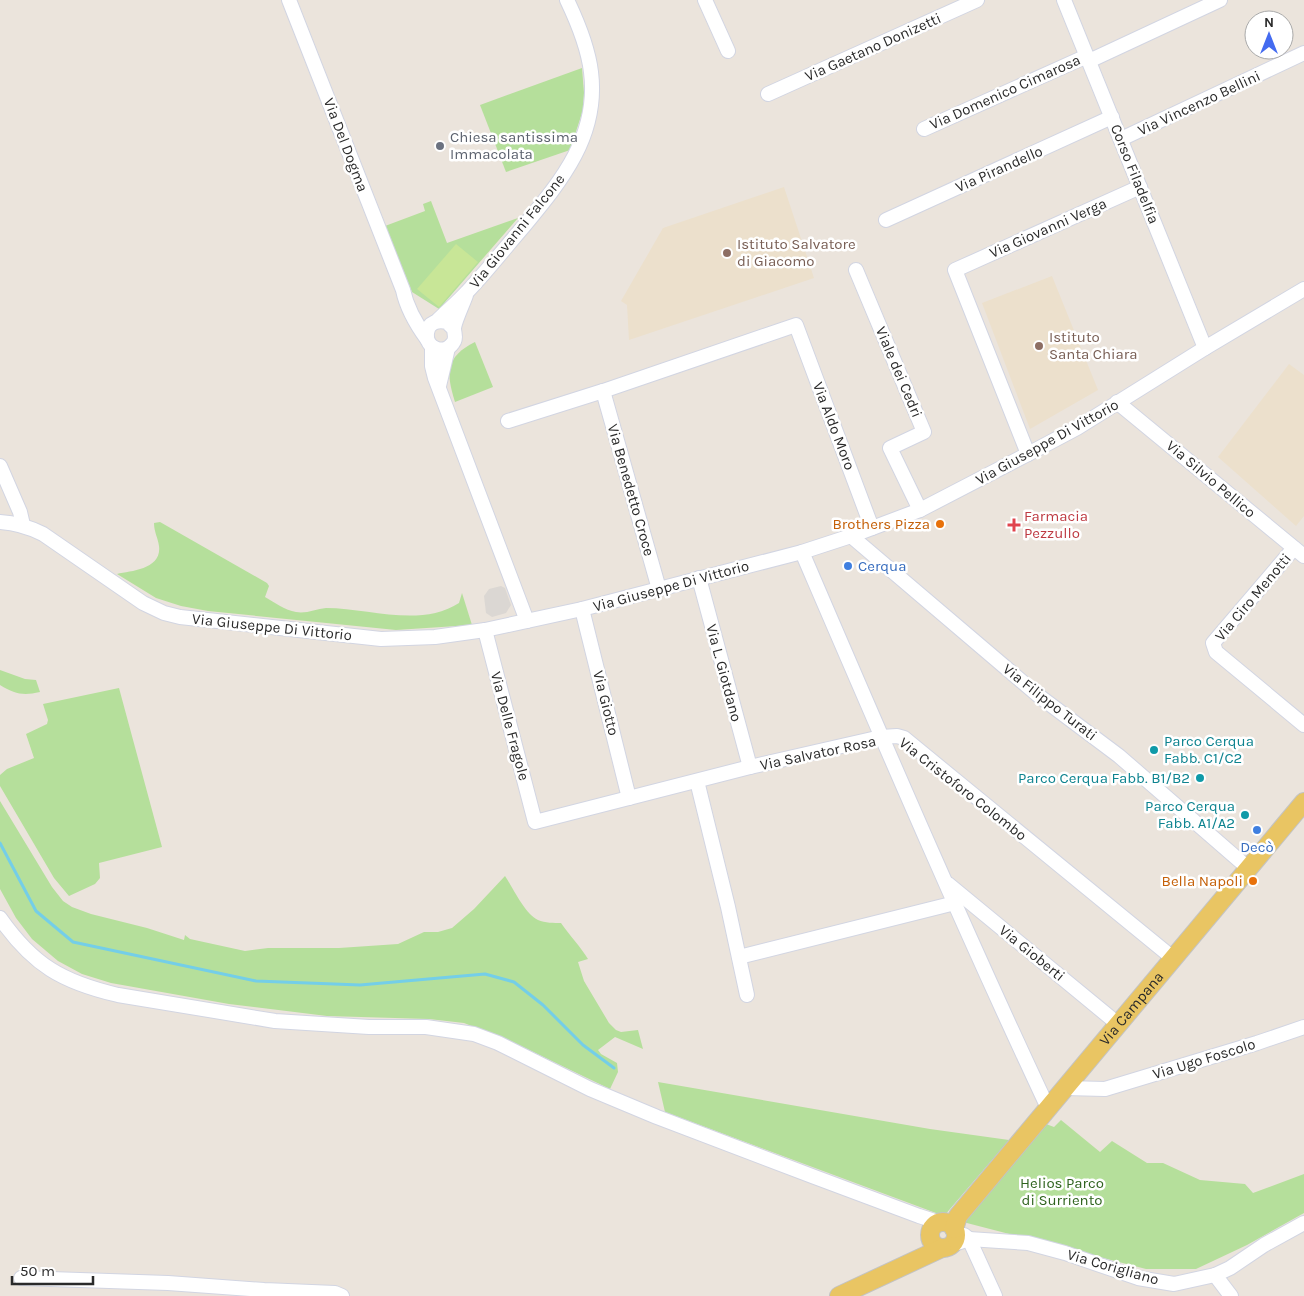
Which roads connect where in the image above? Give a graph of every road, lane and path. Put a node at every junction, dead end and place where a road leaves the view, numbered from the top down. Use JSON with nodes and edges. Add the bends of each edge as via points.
{"nodes":[{"id":1,"x":289,"y":0,"type":"edge"},
{"id":2,"x":567,"y":0,"type":"edge"},
{"id":3,"x":705,"y":0,"type":"edge"},
{"id":4,"x":978,"y":0,"type":"edge"},
{"id":5,"x":1064,"y":0,"type":"edge"},
{"id":6,"x":1220,"y":0,"type":"edge"},
{"id":7,"x":728,"y":51,"type":"dead end"},
{"id":8,"x":1304,"y":53,"type":"edge"},
{"id":9,"x":1088,"y":58,"type":"junction"},
{"id":10,"x":768,"y":94,"type":"dead end"},
{"id":11,"x":1112,"y":118,"type":"junction"},
{"id":12,"x":924,"y":129,"type":"dead end"},
{"id":13,"x":1121,"y":139,"type":"junction"},
{"id":14,"x":1140,"y":187,"type":"junction"},
{"id":15,"x":886,"y":220,"type":"dead end"},
{"id":16,"x":856,"y":270,"type":"dead end"},
{"id":17,"x":1304,"y":289,"type":"edge"},
{"id":18,"x":403,"y":290,"type":"junction"},
{"id":19,"x":467,"y":292,"type":"junction"},
{"id":20,"x":435,"y":322,"type":"junction"},
{"id":21,"x":454,"y":329,"type":"junction"},
{"id":22,"x":429,"y":343,"type":"junction"},
{"id":23,"x":448,"y":348,"type":"junction"},
{"id":24,"x":1205,"y":348,"type":"junction"},
{"id":25,"x":438,"y":386,"type":"junction"},
{"id":26,"x":603,"y":391,"type":"junction"},
{"id":27,"x":1117,"y":402,"type":"junction"},
{"id":28,"x":508,"y":421,"type":"dead end"},
{"id":29,"x":1028,"y":454,"type":"junction"},
{"id":30,"x":0,"y":466,"type":"edge"},
{"id":31,"x":920,"y":510,"type":"junction"},
{"id":32,"x":0,"y":522,"type":"edge"},
{"id":33,"x":23,"y":525,"type":"junction"},
{"id":34,"x":872,"y":528,"type":"junction"},
{"id":35,"x":851,"y":536,"type":"junction"},
{"id":36,"x":802,"y":552,"type":"junction"},
{"id":37,"x":1299,"y":552,"type":"edge"},
{"id":38,"x":698,"y":578,"type":"junction"},
{"id":39,"x":658,"y":589,"type":"junction"},
{"id":40,"x":582,"y":609,"type":"junction"},
{"id":41,"x":527,"y":621,"type":"junction"},
{"id":42,"x":485,"y":630,"type":"junction"},
{"id":43,"x":1304,"y":726,"type":"edge"},
{"id":44,"x":881,"y":737,"type":"junction"},
{"id":45,"x":750,"y":767,"type":"junction"},
{"id":46,"x":697,"y":781,"type":"junction"},
{"id":47,"x":629,"y":798,"type":"junction"},
{"id":48,"x":1304,"y":802,"type":"edge"},
{"id":49,"x":535,"y":822,"type":"joint"},
{"id":50,"x":1248,"y":868,"type":"junction"},
{"id":51,"x":945,"y":882,"type":"junction"},
{"id":52,"x":955,"y":903,"type":"junction"},
{"id":53,"x":0,"y":918,"type":"edge"},
{"id":54,"x":739,"y":957,"type":"junction"},
{"id":55,"x":1174,"y":959,"type":"junction"},
{"id":56,"x":747,"y":995,"type":"dead end"},
{"id":57,"x":1118,"y":1024,"type":"junction"},
{"id":58,"x":1304,"y":1027,"type":"edge"},
{"id":59,"x":1065,"y":1088,"type":"junction"},
{"id":60,"x":1046,"y":1111,"type":"junction"},
{"id":61,"x":1304,"y":1223,"type":"edge"},
{"id":62,"x":948,"y":1232,"type":"junction"},
{"id":63,"x":1215,"y":1275,"type":"junction"},
{"id":64,"x":21,"y":1278,"type":"dead end"},
{"id":65,"x":169,"y":1290,"type":"edge"},
{"id":66,"x":342,"y":1296,"type":"edge"},
{"id":67,"x":839,"y":1296,"type":"edge"},
{"id":68,"x":995,"y":1296,"type":"edge"},
{"id":69,"x":1231,"y":1296,"type":"edge"}],
"edges":[{"from":1,"to":18,"type":"street","name":"Via Del Dogma"},
{"from":2,"to":19,"type":"street","name":"Via Giovanni Falcone","via":[[587,51],[591,71],[591,109],[587,130],[552,192]]},
{"from":3,"to":7,"type":"street"},
{"from":4,"to":10,"type":"street","name":"Via Gaetano Donizetti"},
{"from":5,"to":9,"type":"street","name":"Corso Filadelfia"},
{"from":6,"to":9,"type":"street","name":"Via Domenico Cimarosa"},
{"from":8,"to":13,"type":"street","name":"Via Vincenzo Bellini"},
{"from":9,"to":11,"type":"street","name":"Corso Filadelfia"},
{"from":9,"to":12,"type":"street","name":"Via Domenico Cimarosa"},
{"from":11,"to":13,"type":"street","name":"Corso Filadelfia"},
{"from":11,"to":15,"type":"street","name":"Via Pirandello"},
{"from":13,"to":14,"type":"street","name":"Corso Filadelfia"},
{"from":14,"to":24,"type":"street","name":"Corso Filadelfia"},
{"from":14,"to":29,"type":"street","name":"Via Giovanni Verga","via":[[955,270]]},
{"from":16,"to":31,"type":"street","name":"Viale dei Cedri","via":[[924,432],[890,448]]},
{"from":17,"to":24,"type":"street","name":"Via Giuseppe Di Vittorio"},
{"from":18,"to":20,"type":"street","via":[[416,307]]},
{"from":18,"to":22,"type":"street","via":[[414,321]]},
{"from":19,"to":20,"type":"street","name":"Via Giovanni Falcone"},
{"from":19,"to":21,"type":"street","name":"Via Giovanni Falcone"},
{"from":20,"to":21,"type":"street","via":[[447,322]]},
{"from":20,"to":22,"type":"street","via":[[427,330]]},
{"from":21,"to":23,"type":"street","via":[[454,341]]},
{"from":22,"to":23,"type":"street","via":[[440,350]]},
{"from":22,"to":25,"type":"street"},
{"from":23,"to":25,"type":"street"},
{"from":24,"to":27,"type":"street","name":"Via Giuseppe Di Vittorio"},
{"from":25,"to":41,"type":"street"},
{"from":26,"to":28,"type":"street"},
{"from":26,"to":34,"type":"street","name":"Via Aldo Moro","via":[[796,325]]},
{"from":26,"to":39,"type":"street","name":"Via Benedetto Croce"},
{"from":27,"to":29,"type":"street","name":"Via Giuseppe Di Vittorio"},
{"from":27,"to":37,"type":"street","name":"Via Silvio Pellico"},
{"from":29,"to":31,"type":"street","name":"Via Giuseppe Di Vittorio"},
{"from":30,"to":33,"type":"street"},
{"from":31,"to":34,"type":"street","name":"Via Giuseppe Di Vittorio"},
{"from":32,"to":33,"type":"street","name":"Via Giuseppe Di Vittorio"},
{"from":33,"to":42,"type":"street","name":"Via Giuseppe Di Vittorio","via":[[43,534],[143,603],[180,617],[381,639],[434,637]]},
{"from":34,"to":35,"type":"street","name":"Via Giuseppe Di Vittorio"},
{"from":35,"to":36,"type":"street","name":"Via Giuseppe Di Vittorio"},
{"from":35,"to":50,"type":"street","name":"Via Filippo Turati","via":[[1040,696],[1119,756]]},
{"from":36,"to":38,"type":"street","name":"Via Giuseppe Di Vittorio"},
{"from":36,"to":44,"type":"street","name":"Via Cristoforo Colombo"},
{"from":37,"to":43,"type":"street","name":"Via Ciro Menotti","via":[[1213,643],[1216,652]]},
{"from":38,"to":39,"type":"street","name":"Via Giuseppe Di Vittorio"},
{"from":38,"to":45,"type":"street","name":"Via L. Giotdano"},
{"from":39,"to":40,"type":"street","name":"Via Giuseppe Di Vittorio"},
{"from":40,"to":41,"type":"street","name":"Via Giuseppe Di Vittorio"},
{"from":40,"to":47,"type":"street","name":"Via Giotto"},
{"from":41,"to":42,"type":"street","name":"Via Giuseppe Di Vittorio"},
{"from":42,"to":49,"type":"street","name":"Via Delle Fragole"},
{"from":44,"to":45,"type":"street","name":"Via Salvator Rosa"},
{"from":44,"to":51,"type":"street","name":"Via Salvator Rosa"},
{"from":44,"to":55,"type":"street","name":"Via Cristoforo Colombo","via":[[904,738]]},
{"from":45,"to":46,"type":"street","name":"Via Salvator Rosa"},
{"from":46,"to":47,"type":"street","name":"Via Salvator Rosa"},
{"from":46,"to":54,"type":"street"},
{"from":47,"to":49,"type":"street","name":"Via Salvator Rosa"},
{"from":48,"to":50,"type":"main road","name":"Via Campana"},
{"from":50,"to":55,"type":"main road","name":"Via Campana"},
{"from":51,"to":52,"type":"street","name":"Via Salvator Rosa"},
{"from":51,"to":57,"type":"street","name":"Via Gioberti"},
{"from":52,"to":54,"type":"street"},
{"from":52,"to":60,"type":"street","name":"Via Salvator Rosa"},
{"from":53,"to":62,"type":"street","name":"Via Corigliano","via":[[15,940],[33,957],[71,981],[96,990],[275,1021],[426,1027],[474,1034],[590,1089],[919,1216]]},
{"from":54,"to":56,"type":"street"},
{"from":55,"to":57,"type":"main road","name":"Via Campana"},
{"from":57,"to":59,"type":"main road","name":"Via Campana"},
{"from":58,"to":59,"type":"street","name":"Via Ugo Foscolo","via":[[1105,1089]]},
{"from":59,"to":60,"type":"main road","name":"Via Campana"},
{"from":60,"to":62,"type":"main road","name":"Via Campana"},
{"from":61,"to":63,"type":"street","name":"Via Corigliano"},
{"from":62,"to":63,"type":"street","name":"Via Corigliano","via":[[1028,1243],[1138,1278],[1174,1284]]},
{"from":62,"to":67,"type":"main road","name":"Via Campana","via":[[917,1261]]},
{"from":62,"to":68,"type":"street"},
{"from":63,"to":69,"type":"street"},
{"from":64,"to":65,"type":"street"},
{"from":65,"to":66,"type":"street","via":[[335,1292]]}]}
